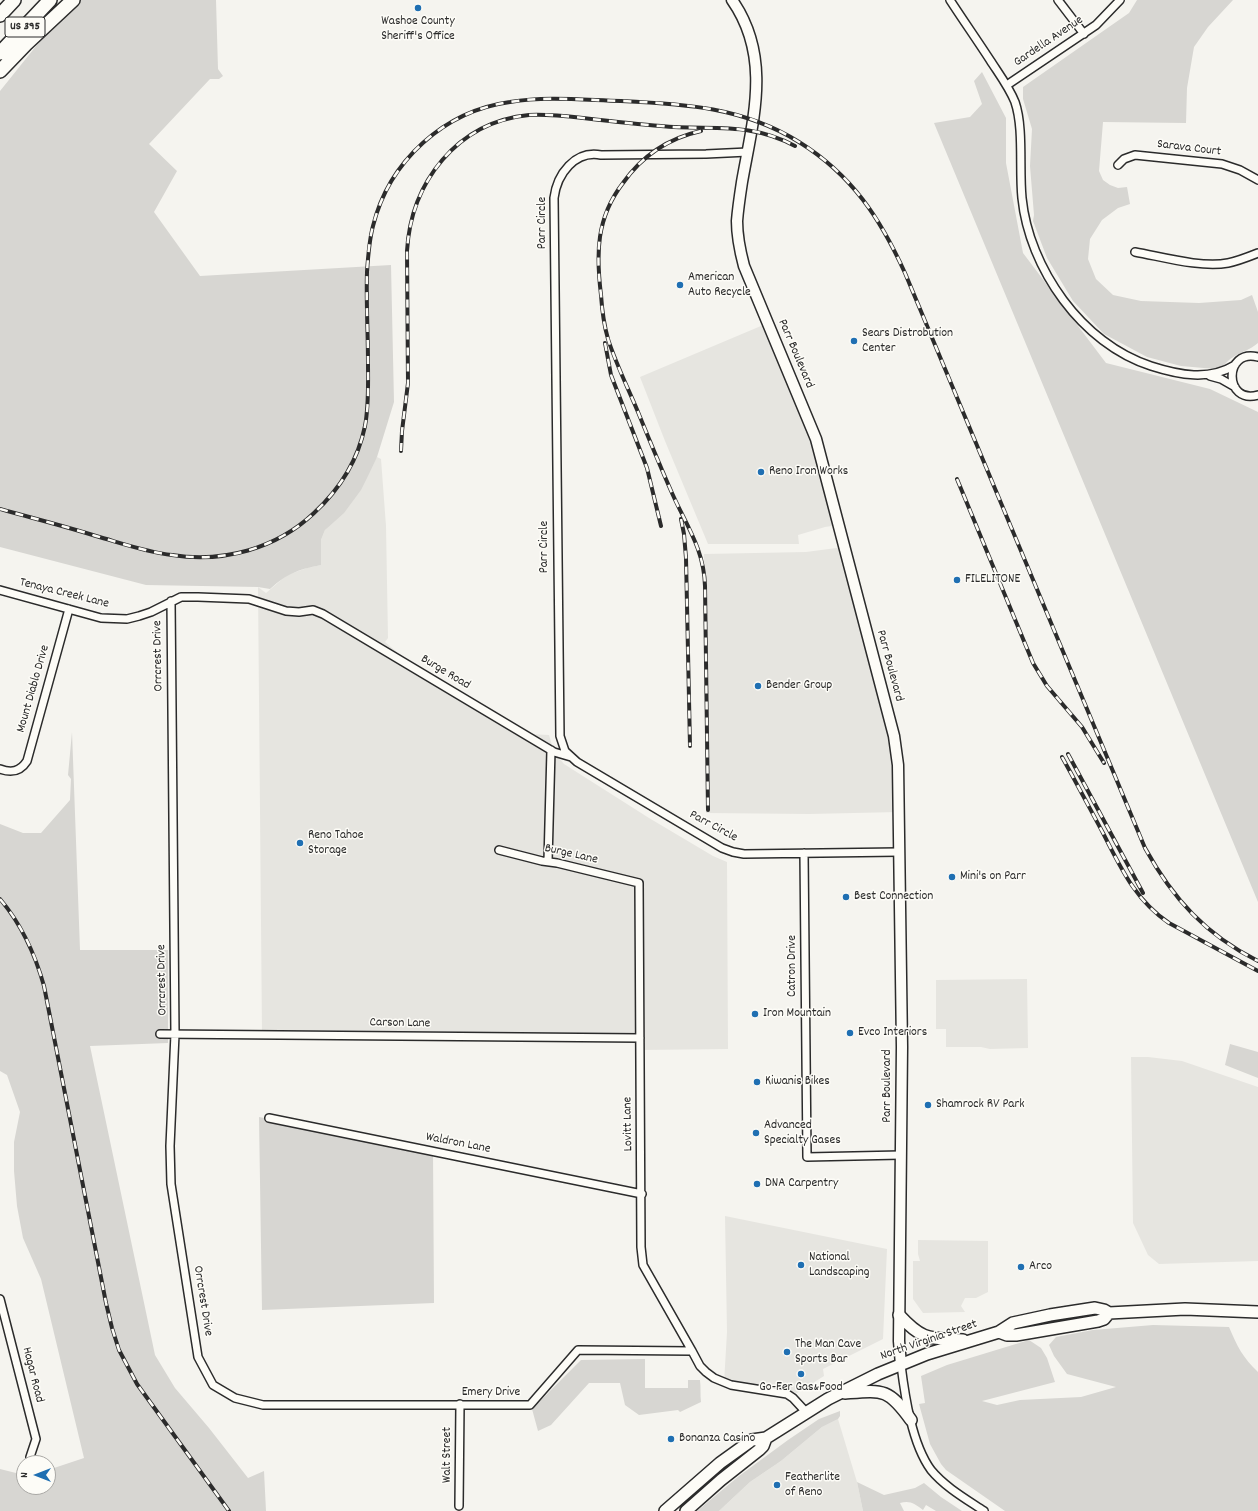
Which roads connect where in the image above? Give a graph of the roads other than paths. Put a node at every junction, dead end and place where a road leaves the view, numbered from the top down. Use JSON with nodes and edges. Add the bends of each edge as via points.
{"nodes":[{"id":1,"x":14,"y":0,"type":"edge"},
{"id":2,"x":50,"y":0,"type":"edge"},
{"id":3,"x":73,"y":0,"type":"edge"},
{"id":4,"x":732,"y":0,"type":"edge"},
{"id":5,"x":950,"y":0,"type":"edge"},
{"id":6,"x":1058,"y":0,"type":"edge"},
{"id":7,"x":1120,"y":0,"type":"edge"},
{"id":8,"x":0,"y":15,"type":"edge"},
{"id":9,"x":1084,"y":34,"type":"junction"},
{"id":10,"x":0,"y":53,"type":"edge"},
{"id":11,"x":0,"y":71,"type":"edge"},
{"id":12,"x":1007,"y":86,"type":"junction"},
{"id":13,"x":748,"y":152,"type":"junction"},
{"id":14,"x":1118,"y":165,"type":"dead end"},
{"id":15,"x":1258,"y":180,"type":"edge"},
{"id":16,"x":1135,"y":252,"type":"dead end"},
{"id":17,"x":1258,"y":253,"type":"edge"},
{"id":18,"x":1256,"y":355,"type":"edge"},
{"id":19,"x":1235,"y":365,"type":"junction"},
{"id":20,"x":1208,"y":376,"type":"junction"},
{"id":21,"x":1235,"y":387,"type":"junction"},
{"id":22,"x":1257,"y":396,"type":"edge"},
{"id":23,"x":0,"y":590,"type":"edge"},
{"id":24,"x":171,"y":601,"type":"junction"},
{"id":25,"x":69,"y":609,"type":"junction"},
{"id":26,"x":307,"y":610,"type":"joint"},
{"id":27,"x":551,"y":750,"type":"junction"},
{"id":28,"x":571,"y":758,"type":"junction"},
{"id":29,"x":0,"y":769,"type":"edge"},
{"id":30,"x":498,"y":850,"type":"dead end"},
{"id":31,"x":899,"y":852,"type":"junction"},
{"id":32,"x":804,"y":853,"type":"junction"},
{"id":33,"x":548,"y":861,"type":"junction"},
{"id":34,"x":639,"y":883,"type":"joint"},
{"id":35,"x":160,"y":1034,"type":"dead end"},
{"id":36,"x":175,"y":1034,"type":"junction"},
{"id":37,"x":640,"y":1038,"type":"junction"},
{"id":38,"x":269,"y":1118,"type":"dead end"},
{"id":39,"x":901,"y":1155,"type":"junction"},
{"id":40,"x":642,"y":1194,"type":"junction"},
{"id":41,"x":0,"y":1299,"type":"edge"},
{"id":42,"x":1258,"y":1312,"type":"edge"},
{"id":43,"x":899,"y":1315,"type":"junction"},
{"id":44,"x":971,"y":1340,"type":"junction"},
{"id":45,"x":692,"y":1351,"type":"junction"},
{"id":46,"x":198,"y":1357,"type":"joint"},
{"id":47,"x":901,"y":1365,"type":"junction"},
{"id":48,"x":839,"y":1394,"type":"junction"},
{"id":49,"x":460,"y":1404,"type":"junction"},
{"id":50,"x":806,"y":1412,"type":"junction"},
{"id":51,"x":911,"y":1420,"type":"junction"},
{"id":52,"x":766,"y":1438,"type":"junction"},
{"id":53,"x":31,"y":1455,"type":"edge"},
{"id":54,"x":459,"y":1506,"type":"dead end"},
{"id":55,"x":665,"y":1511,"type":"edge"},
{"id":56,"x":686,"y":1511,"type":"edge"},
{"id":57,"x":984,"y":1511,"type":"edge"}],
"edges":[{"from":1,"to":8,"type":"highway","number":"US 395"},
{"from":2,"to":10,"type":"highway","number":"US 395"},
{"from":3,"to":11,"type":"highway"},
{"from":4,"to":13,"type":"main road","name":"Parr Boulevard","via":[[745,22],[757,69],[755,107]]},
{"from":5,"to":12,"type":"street"},
{"from":6,"to":9,"type":"street"},
{"from":7,"to":9,"type":"street","name":"Gardella Avenue"},
{"from":9,"to":12,"type":"street","name":"Gardella Avenue"},
{"from":12,"to":20,"type":"street","via":[[1019,116],[1022,199],[1027,224],[1035,252],[1058,294],[1093,333],[1126,356],[1162,370]]},
{"from":13,"to":28,"type":"street","name":"Parr Circle","via":[[594,154],[580,158],[568,166],[562,172],[555,189],[560,736]]},
{"from":13,"to":31,"type":"main road","name":"Parr Boulevard","via":[[737,222],[740,251],[816,439],[894,736],[898,765]]},
{"from":14,"to":15,"type":"street","name":"Sarava Court","via":[[1135,155],[1199,161],[1233,167]]},
{"from":16,"to":17,"type":"street","via":[[1201,264],[1233,262]]},
{"from":18,"to":19,"type":"street","via":[[1245,357]]},
{"from":19,"to":20,"type":"street"},
{"from":19,"to":21,"type":"street","via":[[1231,377]]},
{"from":20,"to":21,"type":"street","via":[[1222,379]]},
{"from":21,"to":22,"type":"street","via":[[1247,396]]},
{"from":23,"to":25,"type":"street","name":"Tenaya Creek Lane"},
{"from":24,"to":25,"type":"street","name":"Tenaya Creek Lane","via":[[151,612],[127,619],[101,618]]},
{"from":24,"to":26,"type":"street","name":"Tenaya Creek Lane","via":[[181,597],[249,598],[286,612]]},
{"from":24,"to":36,"type":"street","name":"Orrcrest Drive"},
{"from":25,"to":29,"type":"street","name":"Mount Diablo Drive","via":[[27,761],[17,771],[8,772]]},
{"from":26,"to":27,"type":"street","name":"Burge Road","via":[[323,614]]},
{"from":27,"to":28,"type":"street","name":"Burge Road"},
{"from":27,"to":33,"type":"street"},
{"from":28,"to":32,"type":"street","name":"Parr Circle","via":[[722,848],[744,854]]},
{"from":30,"to":33,"type":"street","name":"Burge Lane"},
{"from":31,"to":32,"type":"street","name":"Parr Circle"},
{"from":31,"to":39,"type":"main road","name":"Parr Boulevard"},
{"from":32,"to":39,"type":"street","name":"Catron Drive","via":[[807,1157]]},
{"from":33,"to":34,"type":"street","name":"Burge Lane"},
{"from":34,"to":37,"type":"street","name":"Lovitt Lane"},
{"from":35,"to":36,"type":"street","name":"Carson Lane"},
{"from":36,"to":37,"type":"street","name":"Carson Lane"},
{"from":36,"to":46,"type":"street","name":"Orrcrest Drive","via":[[170,1146],[171,1184]]},
{"from":37,"to":40,"type":"street","name":"Lovitt Lane"},
{"from":38,"to":40,"type":"street","name":"Waldron Lane"},
{"from":39,"to":43,"type":"main road","name":"Parr Boulevard"},
{"from":40,"to":45,"type":"street","name":"Lovitt Lane","via":[[641,1247],[644,1265]]},
{"from":41,"to":53,"type":"street","name":"Hagar Road","via":[[36,1439]]},
{"from":42,"to":44,"type":"main road","name":"North Virginia Street","via":[[1184,1309],[1109,1313],[1098,1321],[1016,1336],[999,1332]]},
{"from":43,"to":44,"type":"main road","via":[[912,1329],[925,1337]]},
{"from":43,"to":47,"type":"main road","name":"Parr Boulevard"},
{"from":44,"to":47,"type":"main road","name":"North Virginia Street"},
{"from":45,"to":49,"type":"street","name":"Emery Drive","via":[[578,1350],[530,1405]]},
{"from":45,"to":50,"type":"street","via":[[700,1366],[714,1378],[731,1385],[787,1394]]},
{"from":46,"to":49,"type":"street","name":"Emery Drive","via":[[213,1385],[235,1398],[263,1405]]},
{"from":47,"to":48,"type":"main road","name":"North Virginia Street"},
{"from":47,"to":51,"type":"street"},
{"from":48,"to":50,"type":"main road","name":"North Virginia Street"},
{"from":48,"to":51,"type":"main road","via":[[871,1391],[886,1393],[899,1404]]},
{"from":49,"to":54,"type":"street","name":"Walt Street"},
{"from":50,"to":52,"type":"main road","name":"North Virginia Street"},
{"from":51,"to":57,"type":"street","via":[[919,1447],[932,1470],[951,1489]]},
{"from":52,"to":55,"type":"main road","name":"North Virginia Street","via":[[752,1440],[720,1463]]},
{"from":52,"to":56,"type":"main road","name":"North Virginia Street","via":[[764,1446]]}]}
